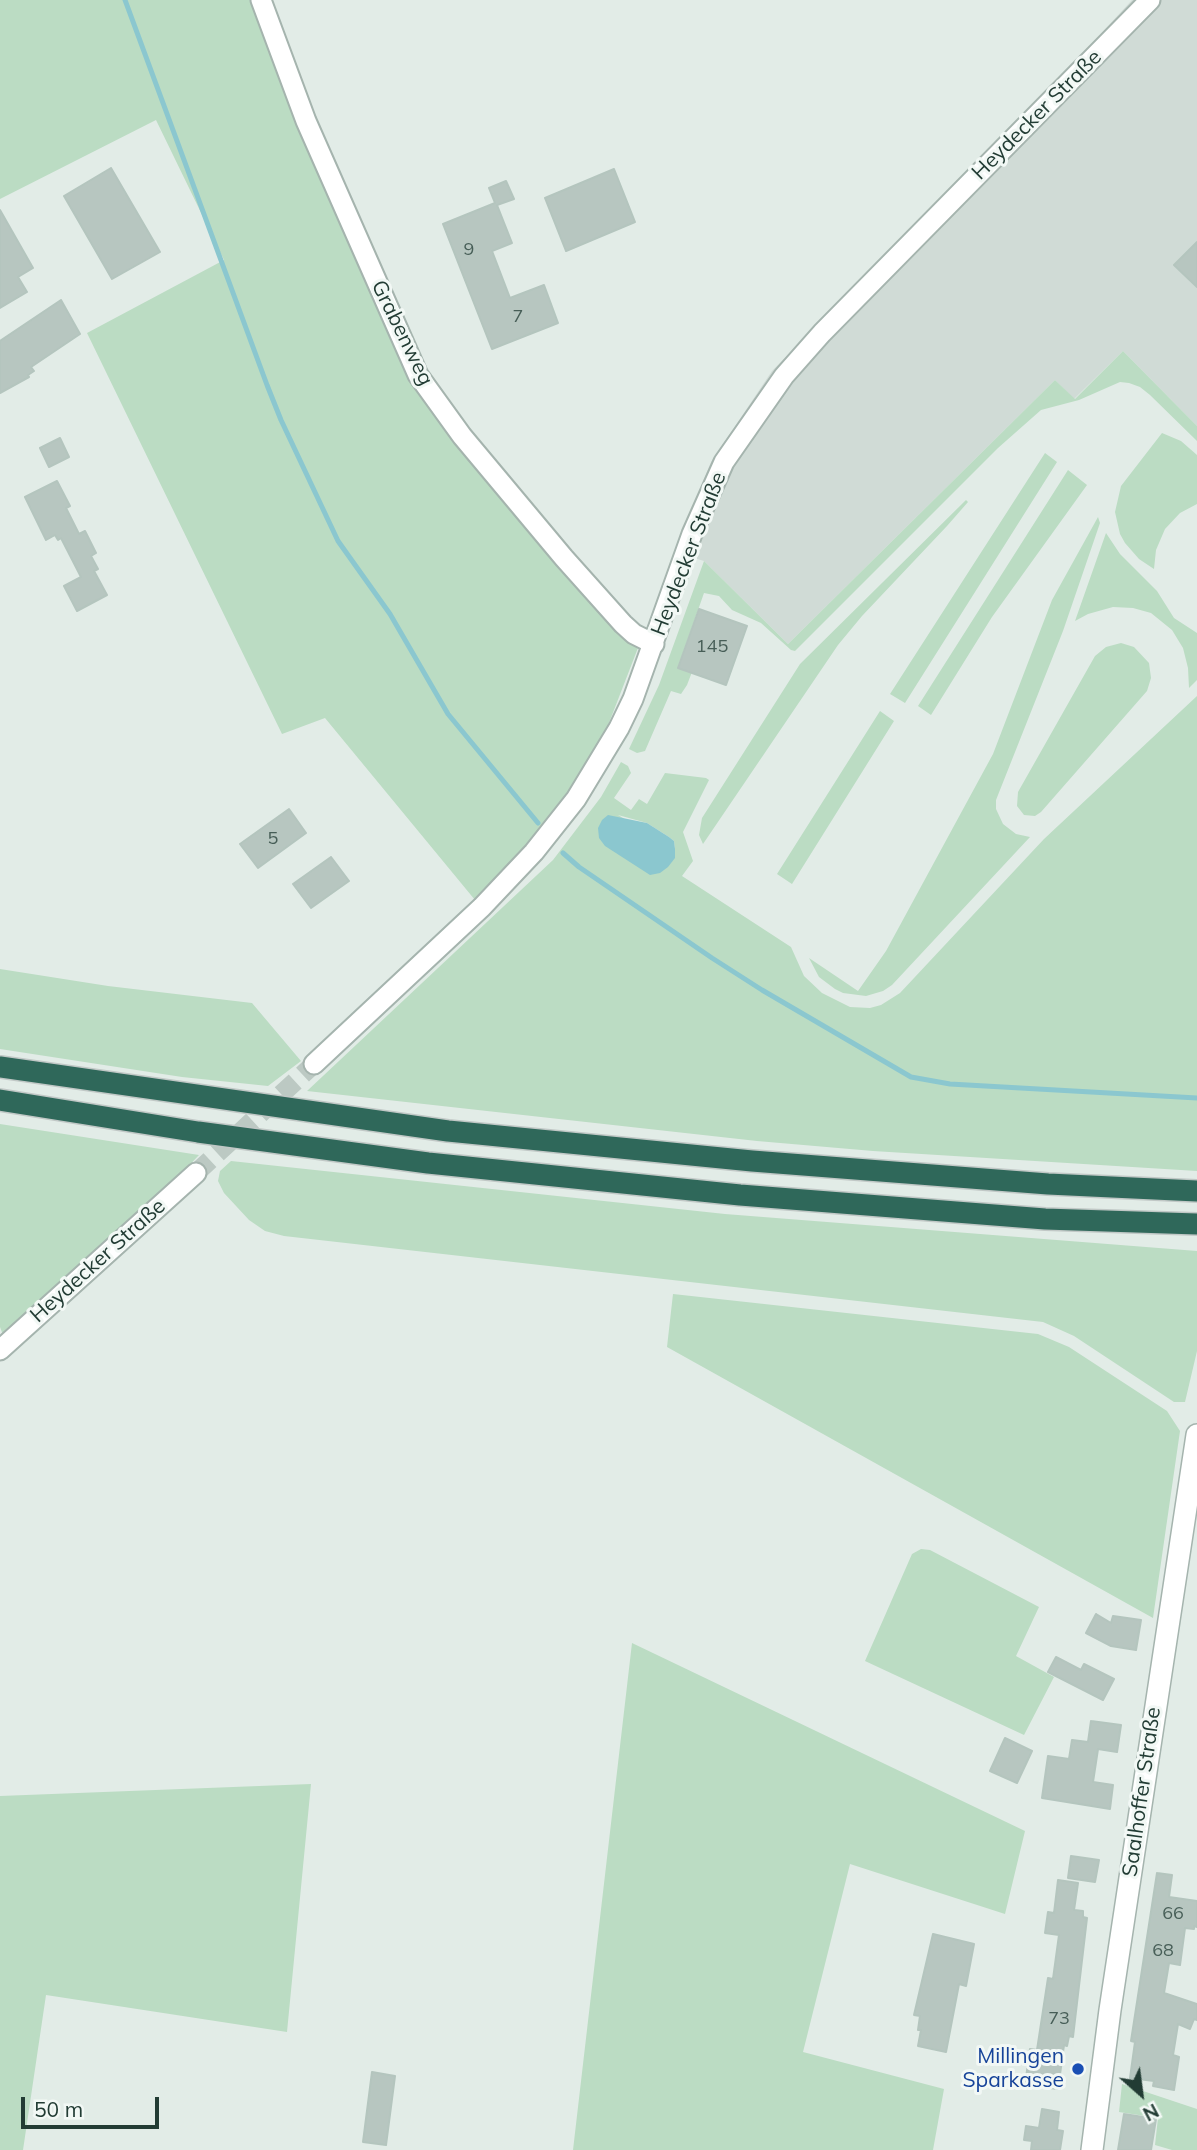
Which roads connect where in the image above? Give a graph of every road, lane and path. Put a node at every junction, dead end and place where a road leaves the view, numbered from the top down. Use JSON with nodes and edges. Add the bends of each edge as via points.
{"nodes":[{"id":1,"x":261,"y":0,"type":"edge"},
{"id":2,"x":1150,"y":0,"type":"edge"},
{"id":3,"x":654,"y":644,"type":"junction"},
{"id":4,"x":314,"y":1064,"type":"tunnel mouth"},
{"id":5,"x":0,"y":1067,"type":"edge"},
{"id":6,"x":0,"y":1100,"type":"edge"},
{"id":7,"x":196,"y":1172,"type":"tunnel mouth"},
{"id":8,"x":1197,"y":1191,"type":"edge"},
{"id":9,"x":1197,"y":1224,"type":"edge"},
{"id":10,"x":0,"y":1350,"type":"edge"},
{"id":11,"x":1197,"y":1435,"type":"edge"},
{"id":12,"x":1092,"y":2150,"type":"edge"}],
"edges":[{"from":1,"to":3,"type":"street","name":"Grabenweg","via":[[306,121],[418,375],[462,436],[564,558],[623,624]]},
{"from":2,"to":3,"type":"street","name":"Heydecker Straße","via":[[784,376],[724,463],[692,534]]},
{"from":3,"to":4,"type":"street","name":"Heydecker Straße","via":[[620,728],[556,826],[482,907]]},
{"from":5,"to":8,"type":"highway","via":[[448,1131],[752,1161]]},
{"from":6,"to":9,"type":"highway","via":[[428,1163],[1045,1219]]},
{"from":7,"to":10,"type":"street","name":"Heydecker Straße"},
{"from":11,"to":12,"type":"street","name":"Saalhoffer Straße"}]}
